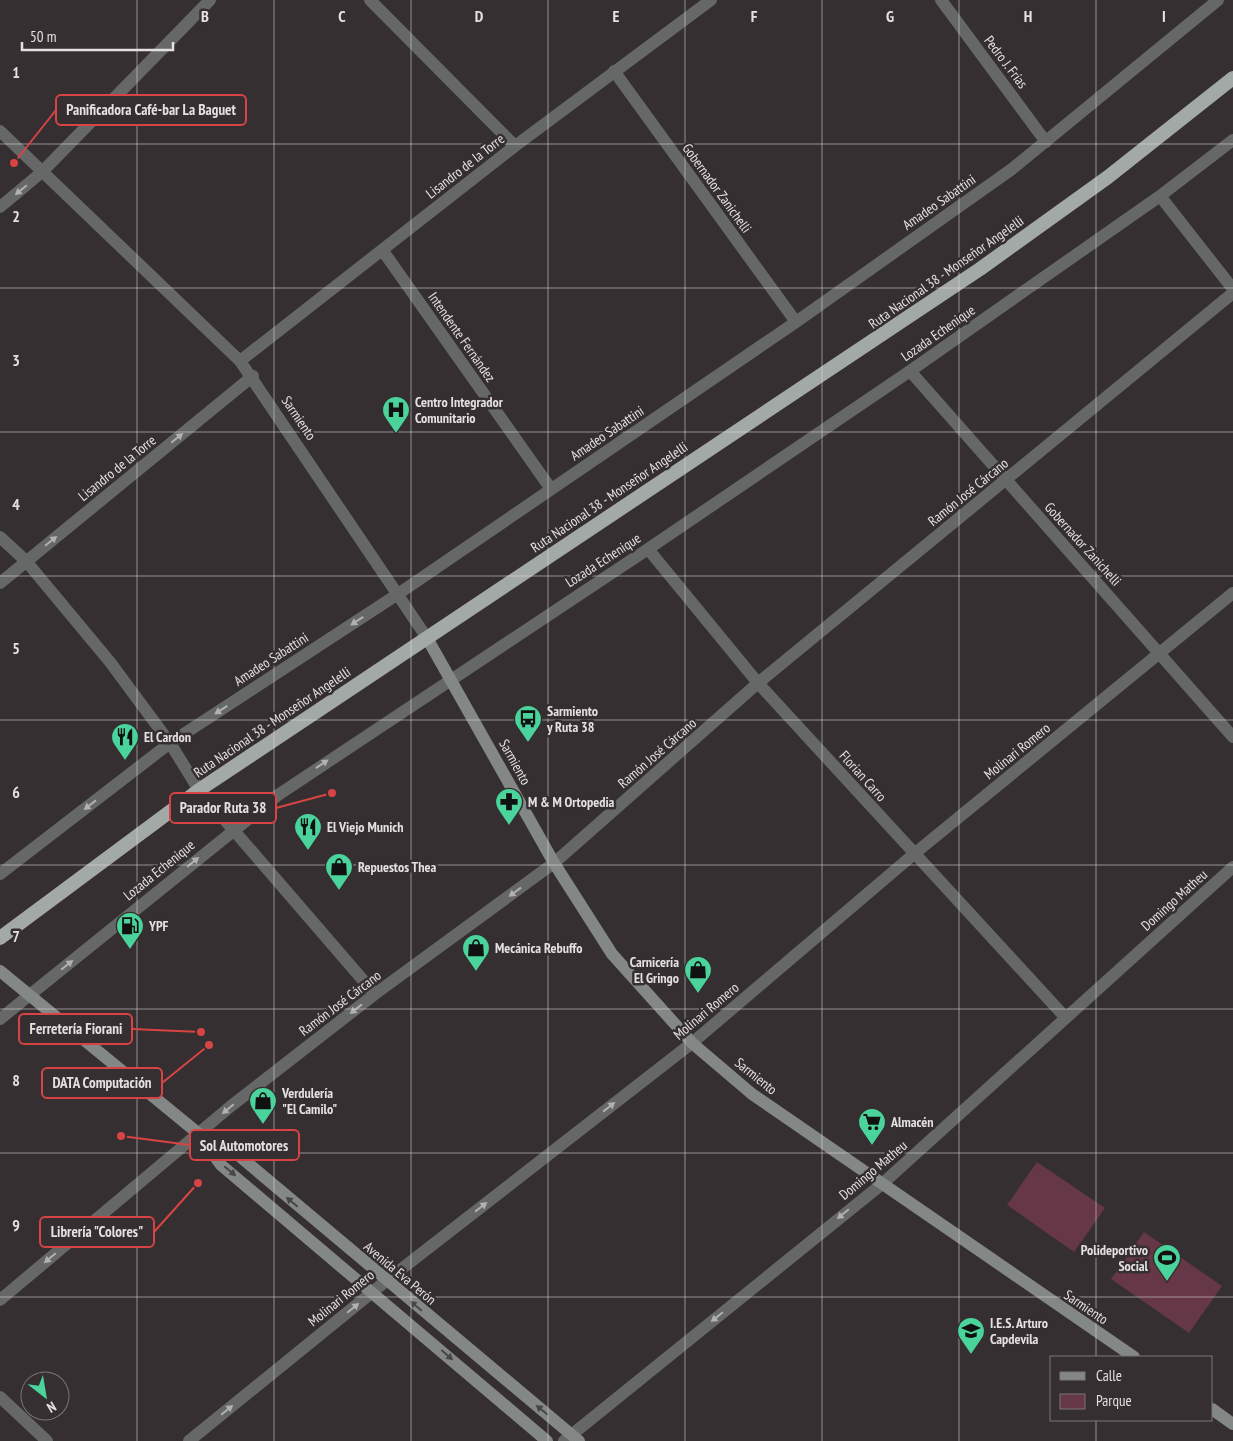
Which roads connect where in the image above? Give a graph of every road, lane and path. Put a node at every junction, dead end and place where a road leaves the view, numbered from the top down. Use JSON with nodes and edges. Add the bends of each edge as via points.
{"nodes":[{"id":1,"x":210,"y":0,"type":"edge"},
{"id":2,"x":370,"y":0,"type":"edge"},
{"id":3,"x":711,"y":0,"type":"edge"},
{"id":4,"x":941,"y":0,"type":"edge"},
{"id":5,"x":1218,"y":0,"type":"edge"},
{"id":6,"x":614,"y":71,"type":"junction"},
{"id":7,"x":1233,"y":78,"type":"edge"},
{"id":8,"x":0,"y":131,"type":"edge"},
{"id":9,"x":1233,"y":140,"type":"edge"},
{"id":10,"x":1046,"y":142,"type":"junction"},
{"id":11,"x":515,"y":146,"type":"junction"},
{"id":12,"x":42,"y":172,"type":"junction"},
{"id":13,"x":1160,"y":196,"type":"junction"},
{"id":14,"x":0,"y":207,"type":"edge"},
{"id":15,"x":382,"y":251,"type":"junction"},
{"id":16,"x":1233,"y":291,"type":"edge"},
{"id":17,"x":796,"y":322,"type":"junction"},
{"id":18,"x":240,"y":361,"type":"junction"},
{"id":19,"x":910,"y":371,"type":"junction"},
{"id":20,"x":253,"y":376,"type":"junction"},
{"id":21,"x":1006,"y":480,"type":"junction"},
{"id":22,"x":551,"y":489,"type":"junction"},
{"id":23,"x":0,"y":537,"type":"edge"},
{"id":24,"x":648,"y":549,"type":"junction"},
{"id":25,"x":26,"y":561,"type":"junction"},
{"id":26,"x":0,"y":583,"type":"edge"},
{"id":27,"x":1233,"y":593,"type":"edge"},
{"id":28,"x":398,"y":594,"type":"junction"},
{"id":29,"x":427,"y":638,"type":"junction"},
{"id":30,"x":1160,"y":653,"type":"junction"},
{"id":31,"x":450,"y":678,"type":"junction"},
{"id":32,"x":758,"y":684,"type":"junction"},
{"id":33,"x":1233,"y":737,"type":"edge"},
{"id":34,"x":170,"y":743,"type":"junction"},
{"id":35,"x":200,"y":790,"type":"junction"},
{"id":36,"x":233,"y":830,"type":"junction"},
{"id":37,"x":914,"y":854,"type":"junction"},
{"id":38,"x":554,"y":863,"type":"junction"},
{"id":39,"x":1233,"y":867,"type":"edge"},
{"id":40,"x":0,"y":874,"type":"edge"},
{"id":41,"x":0,"y":938,"type":"edge"},
{"id":42,"x":0,"y":971,"type":"edge"},
{"id":43,"x":375,"y":994,"type":"junction"},
{"id":44,"x":29,"y":996,"type":"junction"},
{"id":45,"x":1065,"y":1017,"type":"junction"},
{"id":46,"x":0,"y":1019,"type":"edge"},
{"id":47,"x":692,"y":1043,"type":"junction"},
{"id":48,"x":199,"y":1134,"type":"junction"},
{"id":49,"x":882,"y":1184,"type":"junction"},
{"id":50,"x":386,"y":1281,"type":"junction"},
{"id":51,"x":374,"y":1291,"type":"junction"},
{"id":52,"x":0,"y":1300,"type":"edge"},
{"id":53,"x":1133,"y":1356,"type":"edge"},
{"id":54,"x":0,"y":1397,"type":"edge"},
{"id":55,"x":1213,"y":1410,"type":"edge"},
{"id":56,"x":1233,"y":1424,"type":"edge"},
{"id":57,"x":572,"y":1439,"type":"edge"},
{"id":58,"x":46,"y":1441,"type":"edge"},
{"id":59,"x":189,"y":1441,"type":"edge"},
{"id":60,"x":547,"y":1441,"type":"edge"}],
"edges":[{"from":1,"to":12,"type":"street"},
{"from":2,"to":11,"type":"street"},
{"from":3,"to":6,"type":"street","name":"Lisandro de la Torre"},
{"from":4,"to":10,"type":"street","name":"Pedro J. Frías"},
{"from":5,"to":10,"type":"street","name":"Amadeo Sabattini"},
{"from":6,"to":11,"type":"street","name":"Lisandro de la Torre"},
{"from":6,"to":17,"type":"street","name":"Gobernador Zanichelli"},
{"from":7,"to":29,"type":"highway","name":"Ruta Nacional 38 - Monseñor Angelelli","via":[[1108,177],[980,269]]},
{"from":8,"to":12,"type":"street","name":"Sarmiento"},
{"from":9,"to":13,"type":"street","name":"Lozada Echenique"},
{"from":10,"to":17,"type":"street","name":"Amadeo Sabattini"},
{"from":11,"to":15,"type":"street","name":"Lisandro de la Torre"},
{"from":12,"to":14,"type":"street","one_way":true},
{"from":12,"to":18,"type":"street","name":"Sarmiento"},
{"from":13,"to":16,"type":"street"},
{"from":13,"to":19,"type":"street","name":"Lozada Echenique"},
{"from":15,"to":18,"type":"street","name":"Lisandro de la Torre"},
{"from":15,"to":22,"type":"street","name":"Intendente Fernández"},
{"from":16,"to":21,"type":"street","name":"Ramón José Cárcano"},
{"from":17,"to":22,"type":"street","name":"Amadeo Sabattini"},
{"from":18,"to":20,"type":"street","name":"Sarmiento"},
{"from":19,"to":21,"type":"street","name":"Gobernador Zanichelli"},
{"from":19,"to":24,"type":"street","name":"Lozada Echenique"},
{"from":25,"to":20,"type":"street","name":"Lisandro de la Torre","one_way":true},
{"from":20,"to":28,"type":"street","name":"Sarmiento"},
{"from":21,"to":30,"type":"street","name":"Gobernador Zanichelli"},
{"from":21,"to":32,"type":"street","name":"Ramón José Cárcano"},
{"from":22,"to":28,"type":"street","name":"Amadeo Sabattini"},
{"from":23,"to":25,"type":"street"},
{"from":24,"to":31,"type":"street","name":"Lozada Echenique"},
{"from":24,"to":32,"type":"street","name":"Florian Carro"},
{"from":25,"to":26,"type":"street","name":"Lisandro de la Torre"},
{"from":25,"to":34,"type":"street","via":[[110,662]]},
{"from":27,"to":30,"type":"street","name":"Molinari Romero"},
{"from":28,"to":29,"type":"street","name":"Sarmiento"},
{"from":28,"to":34,"type":"street","name":"Amadeo Sabattini","one_way":true},
{"from":29,"to":31,"type":"main road","name":"Sarmiento"},
{"from":29,"to":35,"type":"highway","name":"Ruta Nacional 38 - Monseñor Angelelli"},
{"from":30,"to":33,"type":"street","name":"Gobernador Zanichelli"},
{"from":30,"to":37,"type":"street","name":"Molinari Romero"},
{"from":36,"to":31,"type":"street","name":"Lozada Echenique","one_way":true,"via":[[278,794]]},
{"from":31,"to":38,"type":"main road","name":"Sarmiento"},
{"from":32,"to":37,"type":"street","name":"Florian Carro"},
{"from":32,"to":38,"type":"street","name":"Ramón José Cárcano"},
{"from":34,"to":35,"type":"street"},
{"from":34,"to":40,"type":"street","name":"Amadeo Sabattini","one_way":true},
{"from":35,"to":36,"type":"street"},
{"from":35,"to":41,"type":"highway","name":"Ruta Nacional 38 - Monseñor Angelelli"},
{"from":36,"to":43,"type":"street"},
{"from":44,"to":36,"type":"street","name":"Lozada Echenique","one_way":true},
{"from":37,"to":45,"type":"street","name":"Florian Carro"},
{"from":37,"to":47,"type":"street","name":"Molinari Romero"},
{"from":38,"to":43,"type":"street","name":"Ramón José Cárcano","one_way":true},
{"from":38,"to":47,"type":"main road","name":"Sarmiento","via":[[612,954]]},
{"from":39,"to":45,"type":"street","name":"Domingo Matheu"},
{"from":42,"to":44,"type":"main road","name":"Avenida Eva Perón"},
{"from":43,"to":48,"type":"street","name":"Ramón José Cárcano","one_way":true},
{"from":44,"to":46,"type":"street","name":"Lozada Echenique"},
{"from":44,"to":48,"type":"main road","name":"Avenida Eva Perón"},
{"from":45,"to":49,"type":"street","name":"Domingo Matheu"},
{"from":47,"to":49,"type":"main road","name":"Sarmiento","via":[[752,1094]]},
{"from":50,"to":47,"type":"street","name":"Molinari Romero","one_way":true},
{"from":50,"to":48,"type":"main road","name":"Avenida Eva Perón","one_way":true,"via":[[231,1149]]},
{"from":48,"to":51,"type":"main road","name":"Avenida Eva Perón","one_way":true,"via":[[221,1164]]},
{"from":48,"to":52,"type":"street","name":"Ramón José Cárcano","one_way":true},
{"from":49,"to":53,"type":"main road","name":"Sarmiento"},
{"from":49,"to":57,"type":"street","name":"Domingo Matheu","one_way":true},
{"from":50,"to":51,"type":"street","name":"Molinari Romero"},
{"from":57,"to":50,"type":"main road","name":"Avenida Eva Perón","one_way":true},
{"from":59,"to":51,"type":"street","name":"Molinari Romero","one_way":true},
{"from":51,"to":60,"type":"main road","name":"Avenida Eva Perón","one_way":true},
{"from":54,"to":58,"type":"street"},
{"from":55,"to":56,"type":"main road"}]}
